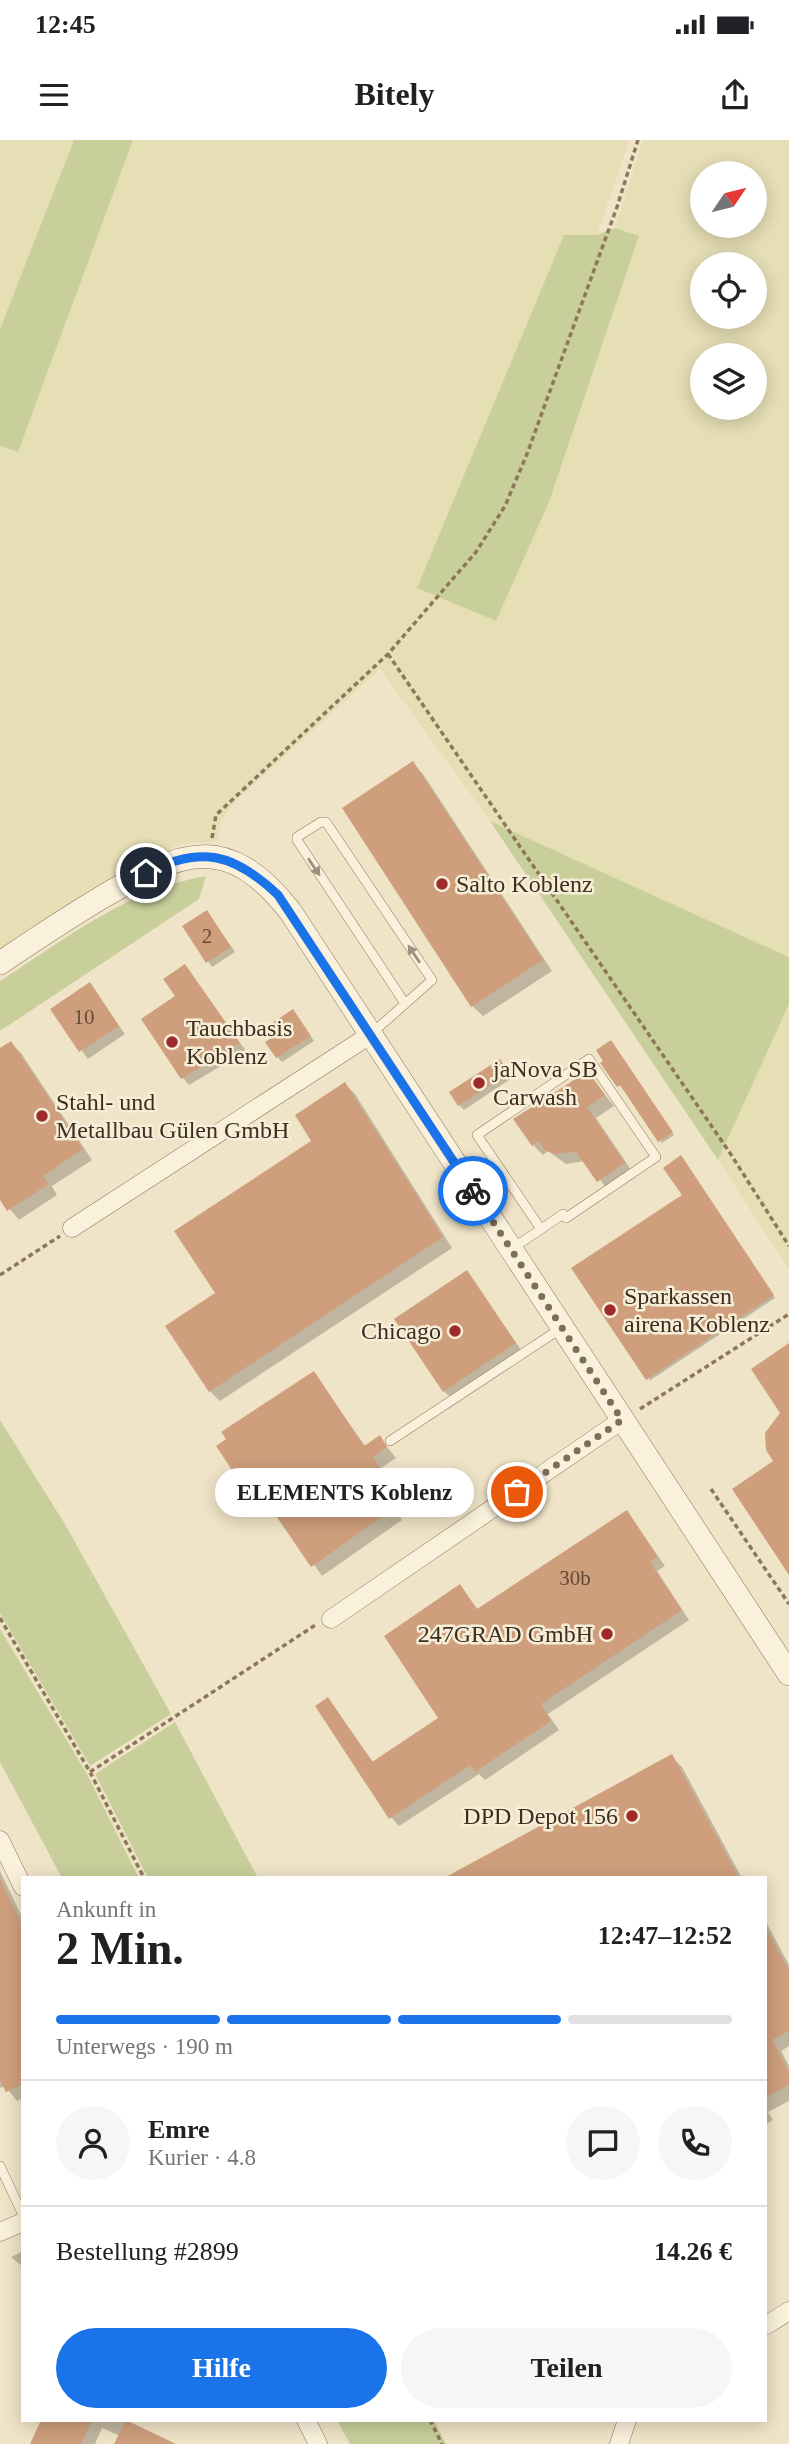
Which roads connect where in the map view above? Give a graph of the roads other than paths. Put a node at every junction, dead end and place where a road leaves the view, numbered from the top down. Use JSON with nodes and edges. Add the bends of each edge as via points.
{"nodes":[{"id":1,"x":0,"y":962,"type":"edge"},
{"id":2,"x":404,"y":1002,"type":"junction"},
{"id":3,"x":370,"y":1035,"type":"junction"},
{"id":4,"x":72,"y":1228,"type":"road end"},
{"id":5,"x":541,"y":1229,"type":"junction"},
{"id":6,"x":511,"y":1250,"type":"junction"},
{"id":7,"x":562,"y":1328,"type":"junction"},
{"id":8,"x":622,"y":1420,"type":"junction"},
{"id":9,"x":390,"y":1441,"type":"dead end"},
{"id":10,"x":331,"y":1619,"type":"road end"},
{"id":11,"x":789,"y":1674,"type":"edge"},
{"id":12,"x":0,"y":1840,"type":"edge"},
{"id":13,"x":21,"y":1883,"type":"edge"},
{"id":14,"x":1,"y":2172,"type":"edge"},
{"id":15,"x":21,"y":2211,"type":"edge"},
{"id":16,"x":21,"y":2223,"type":"edge"},
{"id":17,"x":0,"y":2232,"type":"edge"},
{"id":18,"x":789,"y":2311,"type":"edge"},
{"id":19,"x":767,"y":2325,"type":"edge"},
{"id":20,"x":307,"y":2422,"type":"edge"},
{"id":21,"x":626,"y":2422,"type":"edge"},
{"id":22,"x":318,"y":2444,"type":"edge"},
{"id":23,"x":619,"y":2444,"type":"edge"}],
"edges":[{"from":1,"to":3,"type":"street","via":[[156,868],[179,858],[208,856],[238,864],[278,895]]},
{"from":2,"to":2,"type":"lane","one_way":true,"via":[[432,980],[326,822],[321,822],[297,840]]},
{"from":2,"to":3,"type":"lane"},
{"from":3,"to":4,"type":"street"},
{"from":3,"to":6,"type":"street"},
{"from":5,"to":5,"type":"lane","via":[[477,1135],[589,1059],[656,1157],[566,1218],[563,1214]]},
{"from":5,"to":6,"type":"lane"},
{"from":6,"to":7,"type":"street"},
{"from":7,"to":8,"type":"street"},
{"from":7,"to":9,"type":"lane"},
{"from":8,"to":10,"type":"street"},
{"from":8,"to":11,"type":"street"},
{"from":12,"to":13,"type":"street"},
{"from":14,"to":15,"type":"lane"},
{"from":16,"to":17,"type":"street"},
{"from":18,"to":19,"type":"street"},
{"from":20,"to":22,"type":"street"},
{"from":21,"to":23,"type":"street"}]}
